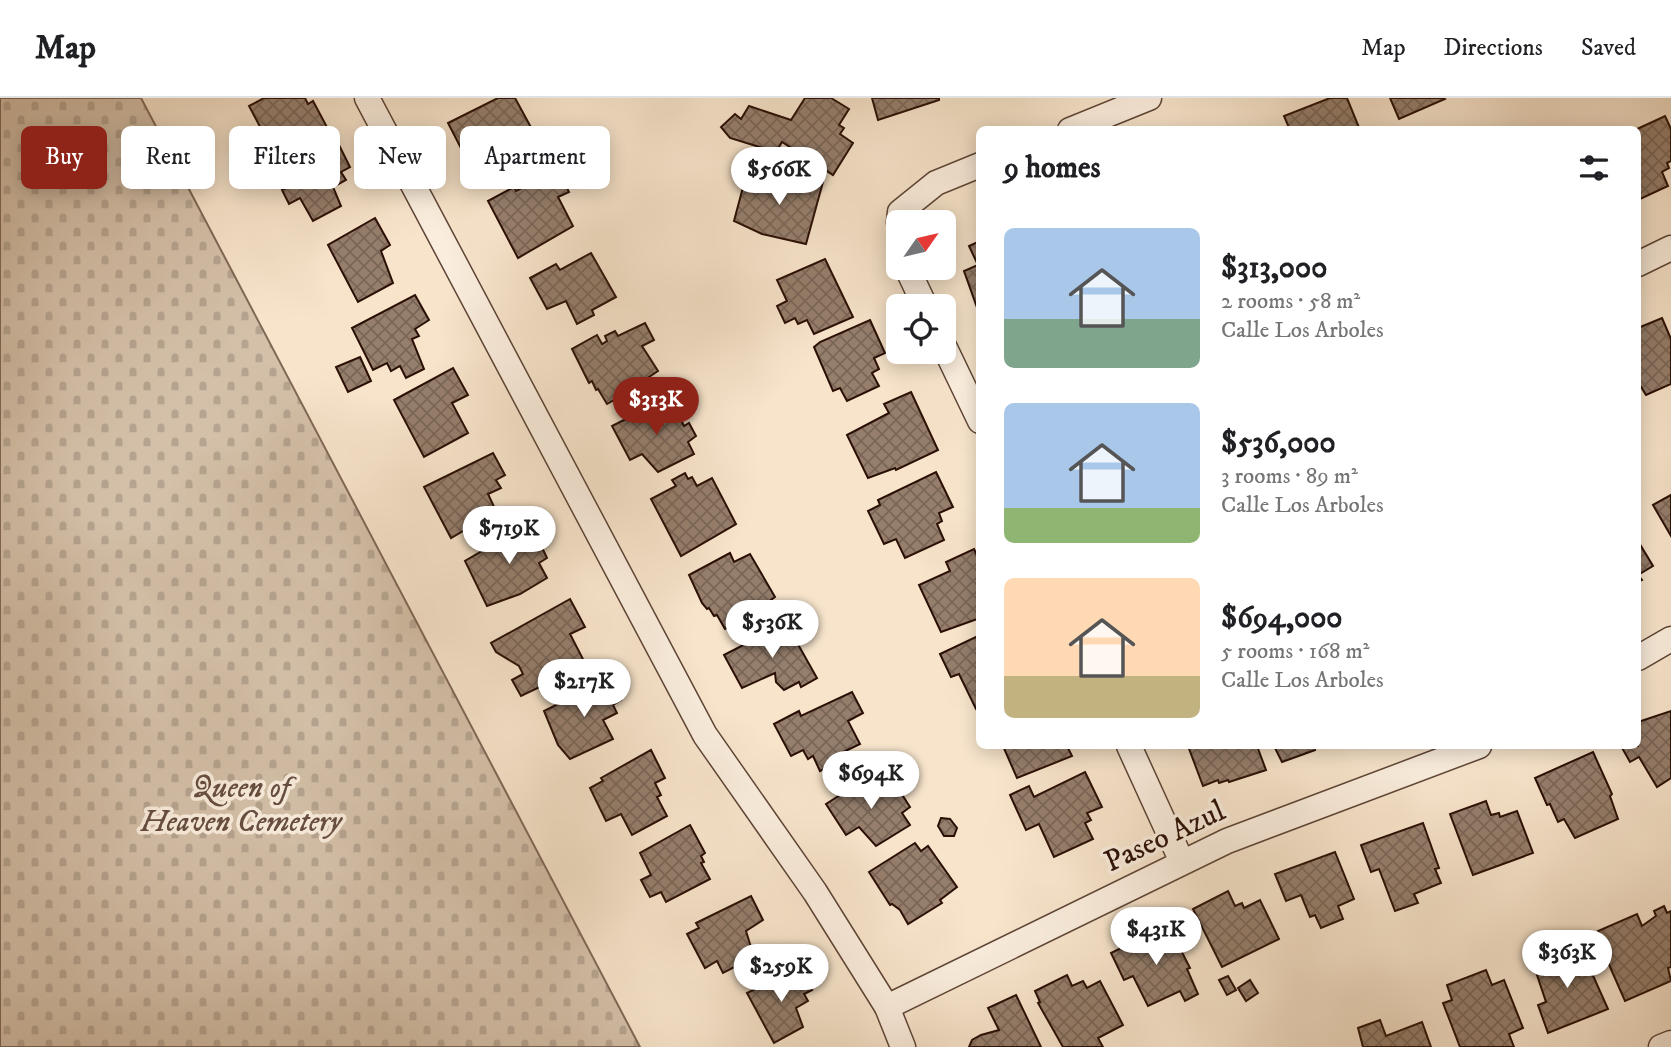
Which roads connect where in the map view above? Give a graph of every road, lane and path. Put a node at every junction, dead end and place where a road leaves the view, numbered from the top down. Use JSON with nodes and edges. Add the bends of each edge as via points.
{"nodes":[{"id":1,"x":367,"y":98,"type":"edge"},
{"id":2,"x":1149,"y":98,"type":"edge"},
{"id":3,"x":1080,"y":126,"type":"edge"},
{"id":4,"x":976,"y":167,"type":"edge"},
{"id":5,"x":907,"y":210,"type":"edge"},
{"id":6,"x":1671,"y":248,"type":"edge"},
{"id":7,"x":1641,"y":263,"type":"edge"},
{"id":8,"x":953,"y":364,"type":"edge"},
{"id":9,"x":976,"y":413,"type":"edge"},
{"id":10,"x":1671,"y":639,"type":"edge"},
{"id":11,"x":1641,"y":656,"type":"edge"},
{"id":12,"x":1130,"y":749,"type":"edge"},
{"id":13,"x":1471,"y":749,"type":"edge"},
{"id":14,"x":1182,"y":862,"type":"junction"},
{"id":15,"x":887,"y":1007,"type":"junction"},
{"id":16,"x":1671,"y":1043,"type":"edge"},
{"id":17,"x":903,"y":1047,"type":"edge"},
{"id":18,"x":1661,"y":1047,"type":"edge"}],
"edges":[{"from":1,"to":15,"type":"street","via":[[705,735],[815,892]]},
{"from":2,"to":3,"type":"street"},
{"from":4,"to":5,"type":"street","via":[[936,183]]},
{"from":6,"to":7,"type":"street"},
{"from":8,"to":9,"type":"street"},
{"from":10,"to":11,"type":"street"},
{"from":12,"to":14,"type":"street"},
{"from":13,"to":14,"type":"street","name":"Paseo Azul"},
{"from":14,"to":15,"type":"street","name":"Paseo Azul"},
{"from":15,"to":17,"type":"street"},
{"from":16,"to":18,"type":"street"}]}
